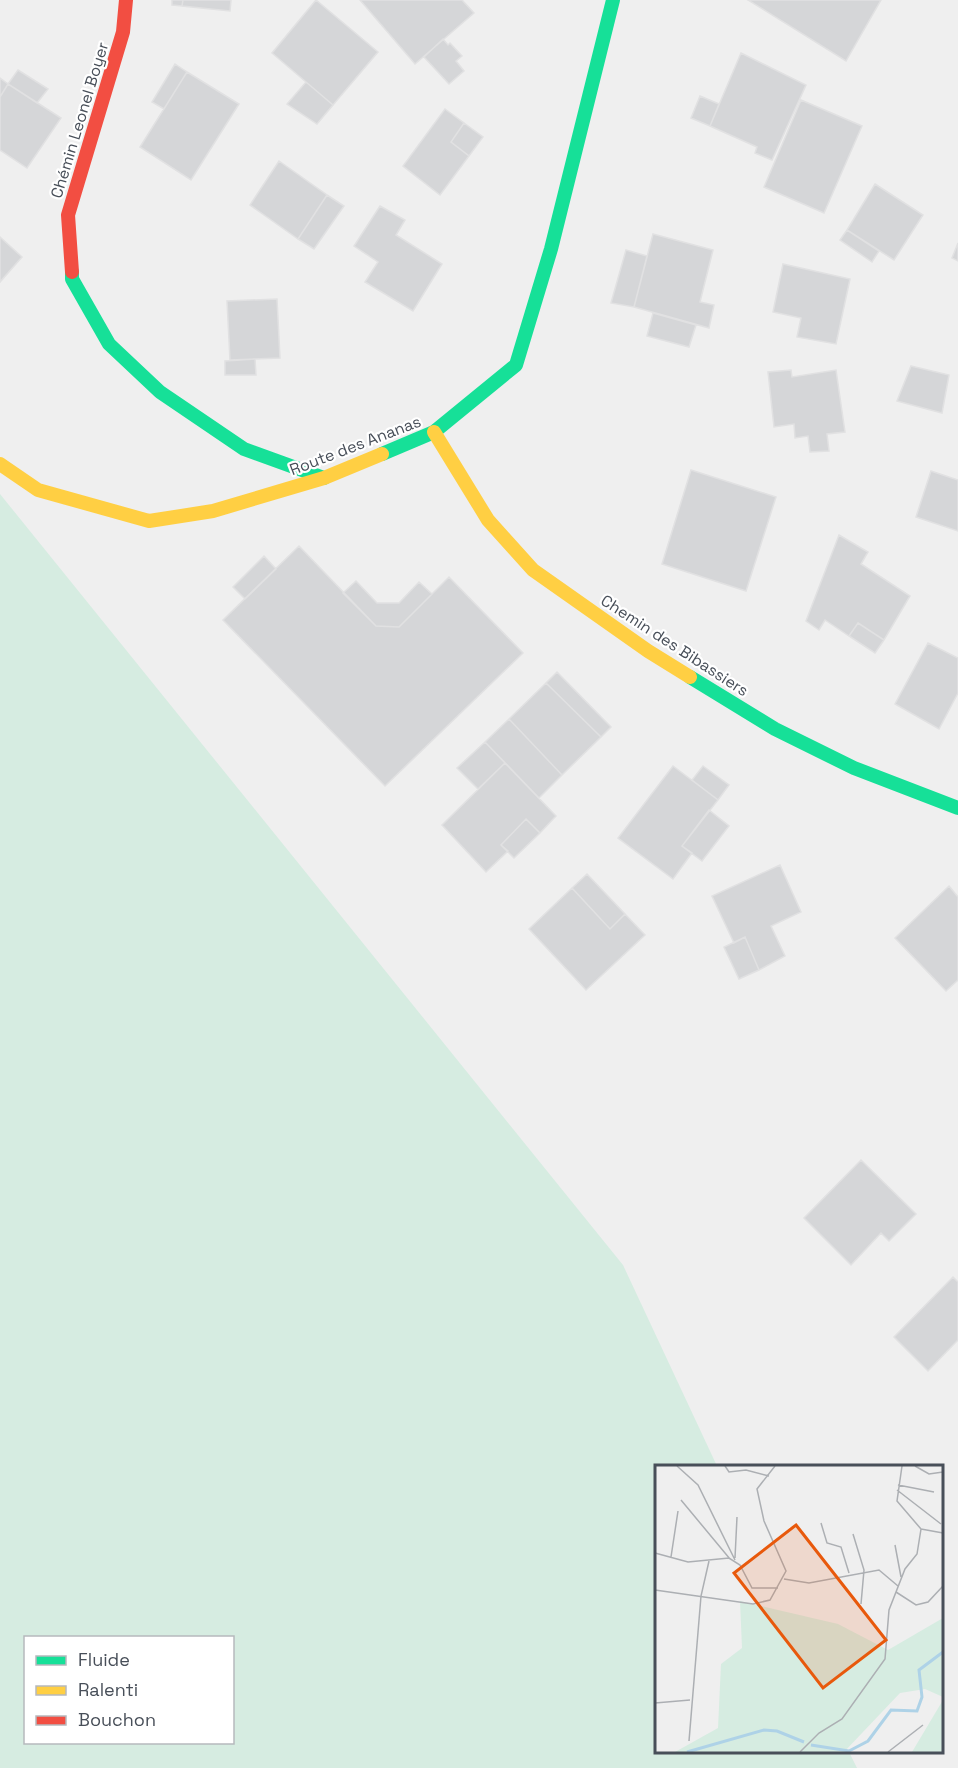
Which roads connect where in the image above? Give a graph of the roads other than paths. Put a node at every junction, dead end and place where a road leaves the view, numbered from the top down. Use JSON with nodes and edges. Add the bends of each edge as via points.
{"nodes":[{"id":1,"x":126,"y":0,"type":"edge"},
{"id":2,"x":613,"y":0,"type":"edge"},
{"id":3,"x":434,"y":432,"type":"junction"},
{"id":4,"x":0,"y":464,"type":"edge"},
{"id":5,"x":324,"y":478,"type":"junction"},
{"id":6,"x":958,"y":808,"type":"edge"}],
"edges":[{"from":1,"to":5,"type":"street","name":"Chémin Leonel Boyer","via":[[123,32],[68,215],[72,279],[109,344],[160,392],[244,449]]},
{"from":2,"to":3,"type":"street","name":"Route des Ananas","via":[[551,249],[516,365]]},
{"from":3,"to":5,"type":"street","name":"Route des Ananas"},
{"from":3,"to":6,"type":"street","name":"Chemin des Bibassiers","via":[[488,520],[533,570],[648,651],[775,729],[854,768]]},
{"from":4,"to":5,"type":"street","name":"Route des Ananas","via":[[39,490],[149,521],[213,510]]}]}
